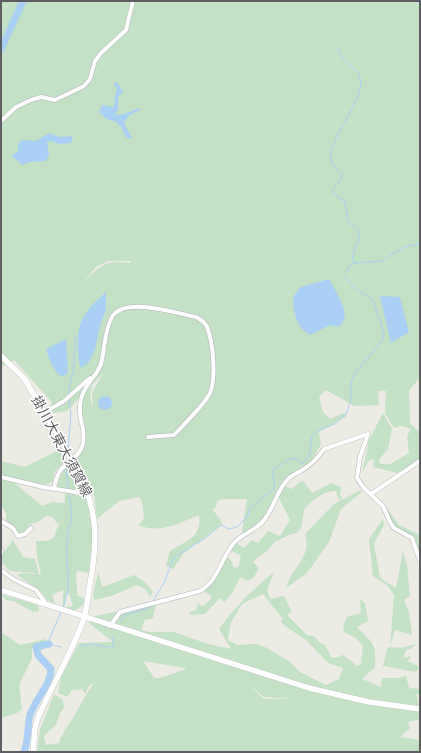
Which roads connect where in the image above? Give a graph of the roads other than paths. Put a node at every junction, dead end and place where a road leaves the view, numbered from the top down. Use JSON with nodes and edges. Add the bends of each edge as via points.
{"nodes":[{"id":1,"x":133,"y":1,"type":"edge"},
{"id":2,"x":1,"y":121,"type":"edge"},
{"id":3,"x":1,"y":356,"type":"edge"},
{"id":4,"x":94,"y":376,"type":"junction"},
{"id":5,"x":45,"y":412,"type":"junction"},
{"id":6,"x":148,"y":437,"type":"dead end"},
{"id":7,"x":420,"y":461,"type":"edge"},
{"id":8,"x":1,"y":477,"type":"edge"},
{"id":9,"x":54,"y":489,"type":"junction"},
{"id":10,"x":89,"y":494,"type":"junction"},
{"id":11,"x":371,"y":494,"type":"junction"},
{"id":12,"x":1,"y":521,"type":"edge"},
{"id":13,"x":30,"y":528,"type":"dead end"},
{"id":14,"x":1,"y":549,"type":"edge"},
{"id":15,"x":1,"y":554,"type":"edge"},
{"id":16,"x":420,"y":561,"type":"edge"},
{"id":17,"x":1,"y":570,"type":"edge"},
{"id":18,"x":1,"y":590,"type":"edge"},
{"id":19,"x":47,"y":605,"type":"junction"},
{"id":20,"x":84,"y":617,"type":"junction"},
{"id":21,"x":110,"y":626,"type":"junction"},
{"id":22,"x":420,"y":709,"type":"edge"},
{"id":23,"x":33,"y":752,"type":"edge"}],
"edges":[{"from":1,"to":2,"type":"street","via":[[126,30],[95,61],[90,79],[84,86],[55,100],[41,97],[31,100],[16,107]]},
{"from":3,"to":5,"type":"main road","name":"掛川大東大須賀線","via":[[24,378]]},
{"from":4,"to":5,"type":"street","via":[[83,382],[64,401]]},
{"from":4,"to":6,"type":"street","via":[[101,364],[111,318],[116,311],[142,306],[196,317],[203,321],[213,351],[214,368],[209,395],[174,435]]},
{"from":4,"to":9,"type":"street","via":[[84,390],[80,409],[85,434],[81,449],[60,471]]},
{"from":5,"to":10,"type":"main road","name":"掛川大東大須賀線","bridge":true},
{"from":7,"to":11,"type":"street"},
{"from":8,"to":9,"type":"street"},
{"from":9,"to":10,"type":"street"},
{"from":10,"to":20,"type":"main road","name":"掛川大東大須賀線","via":[[96,533]]},
{"from":11,"to":16,"type":"street","via":[[383,506],[394,528],[412,538]]},
{"from":11,"to":21,"type":"street","via":[[358,478],[360,457],[368,434],[324,449],[319,456],[286,480],[264,520],[253,530],[239,536],[206,588],[120,612]]},
{"from":12,"to":13,"type":"street","via":[[10,526],[18,536],[25,534]]},
{"from":14,"to":15,"type":"street"},
{"from":17,"to":19,"type":"street","via":[[36,590]]},
{"from":18,"to":19,"type":"main road"},
{"from":19,"to":20,"type":"main road"},
{"from":20,"to":21,"type":"main road"},
{"from":20,"to":23,"type":"main road","name":"掛川大東大須賀線","via":[[39,715]]},
{"from":21,"to":22,"type":"main road","via":[[328,693]]}]}
